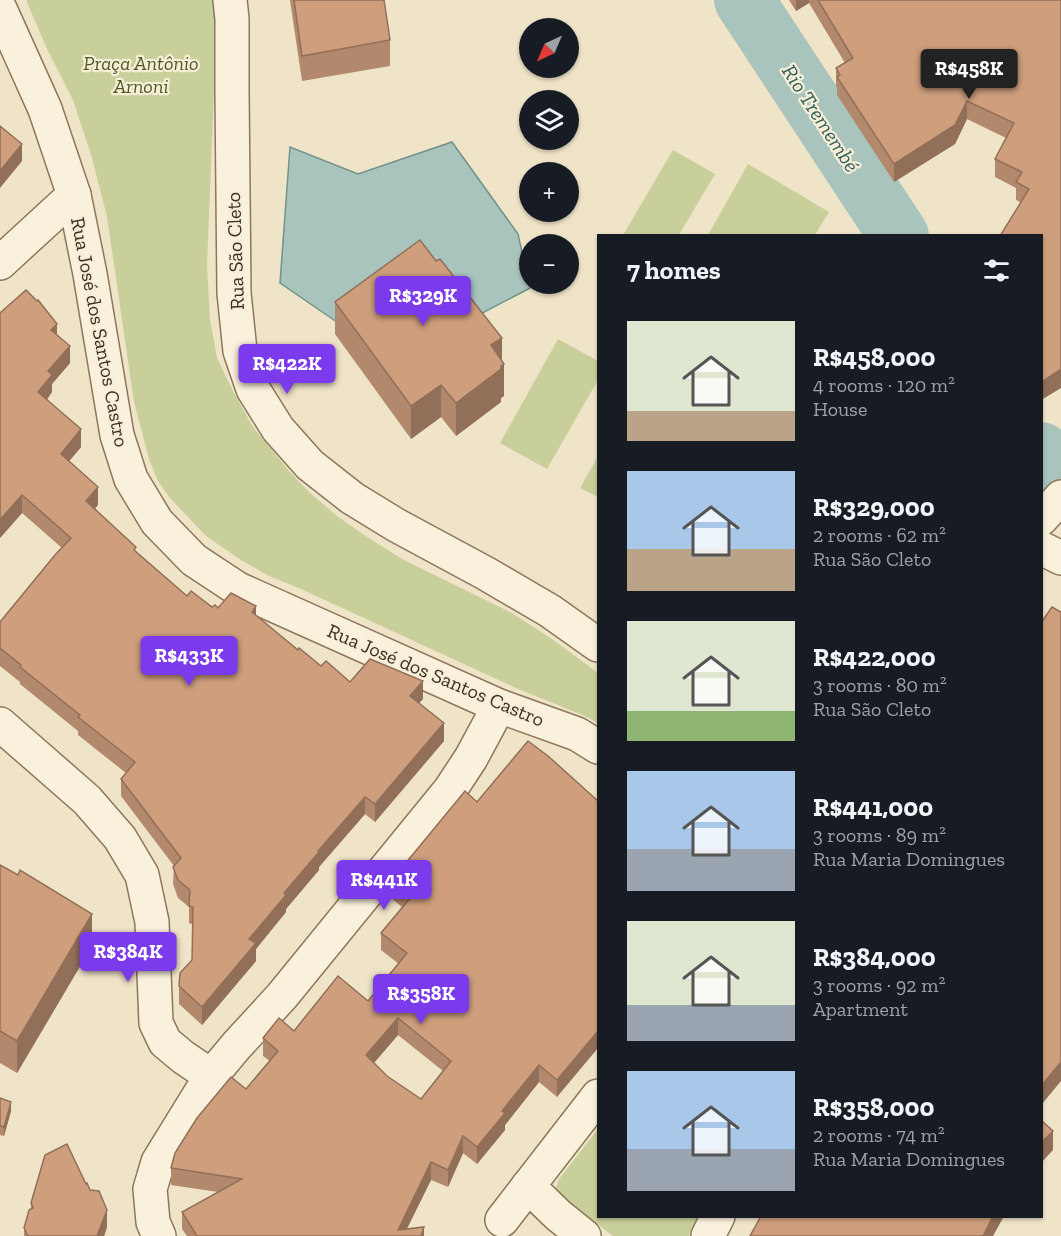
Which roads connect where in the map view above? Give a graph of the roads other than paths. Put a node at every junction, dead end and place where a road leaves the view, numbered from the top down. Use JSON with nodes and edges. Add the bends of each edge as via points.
{"nodes":[{"id":1,"x":230,"y":0,"type":"edge"},
{"id":2,"x":0,"y":9,"type":"edge"},
{"id":3,"x":74,"y":195,"type":"junction"},
{"id":4,"x":0,"y":263,"type":"edge"},
{"id":5,"x":1061,"y":497,"type":"edge"},
{"id":6,"x":1043,"y":517,"type":"edge"},
{"id":7,"x":1043,"y":549,"type":"edge"},
{"id":8,"x":1061,"y":558,"type":"edge"},
{"id":9,"x":597,"y":644,"type":"edge"},
{"id":10,"x":499,"y":706,"type":"junction"},
{"id":11,"x":6,"y":741,"type":"edge"},
{"id":12,"x":597,"y":746,"type":"edge"},
{"id":13,"x":211,"y":1076,"type":"junction"},
{"id":14,"x":597,"y":1097,"type":"edge"},
{"id":15,"x":528,"y":1186,"type":"junction"},
{"id":16,"x":717,"y":1218,"type":"edge"},
{"id":17,"x":502,"y":1220,"type":"dead end"},
{"id":18,"x":159,"y":1236,"type":"edge"},
{"id":19,"x":585,"y":1236,"type":"edge"},
{"id":20,"x":708,"y":1236,"type":"edge"}],
"edges":[{"from":1,"to":9,"type":"street","name":"Rua São Cleto","via":[[234,293],[240,351],[253,389],[278,429],[310,465],[352,498],[550,611]]},
{"from":2,"to":3,"type":"street","name":"Rua José dos Santos Castro","via":[[45,109]]},
{"from":3,"to":4,"type":"street"},
{"from":3,"to":10,"type":"street","name":"Rua José dos Santos Castro","via":[[117,435],[131,479],[157,522],[194,560],[238,589]]},
{"from":5,"to":6,"type":"street"},
{"from":7,"to":8,"type":"street"},
{"from":10,"to":12,"type":"street","name":"Rua José dos Santos Castro","via":[[577,734]]},
{"from":10,"to":13,"type":"street","via":[[450,790],[282,996]]},
{"from":11,"to":13,"type":"street","via":[[87,800],[120,838],[142,875],[152,922],[156,1023],[165,1042]]},
{"from":13,"to":18,"type":"street","via":[[158,1162],[150,1189],[153,1222]]},
{"from":14,"to":15,"type":"street"},
{"from":15,"to":17,"type":"street"},
{"from":15,"to":19,"type":"street"},
{"from":16,"to":20,"type":"street"}]}
